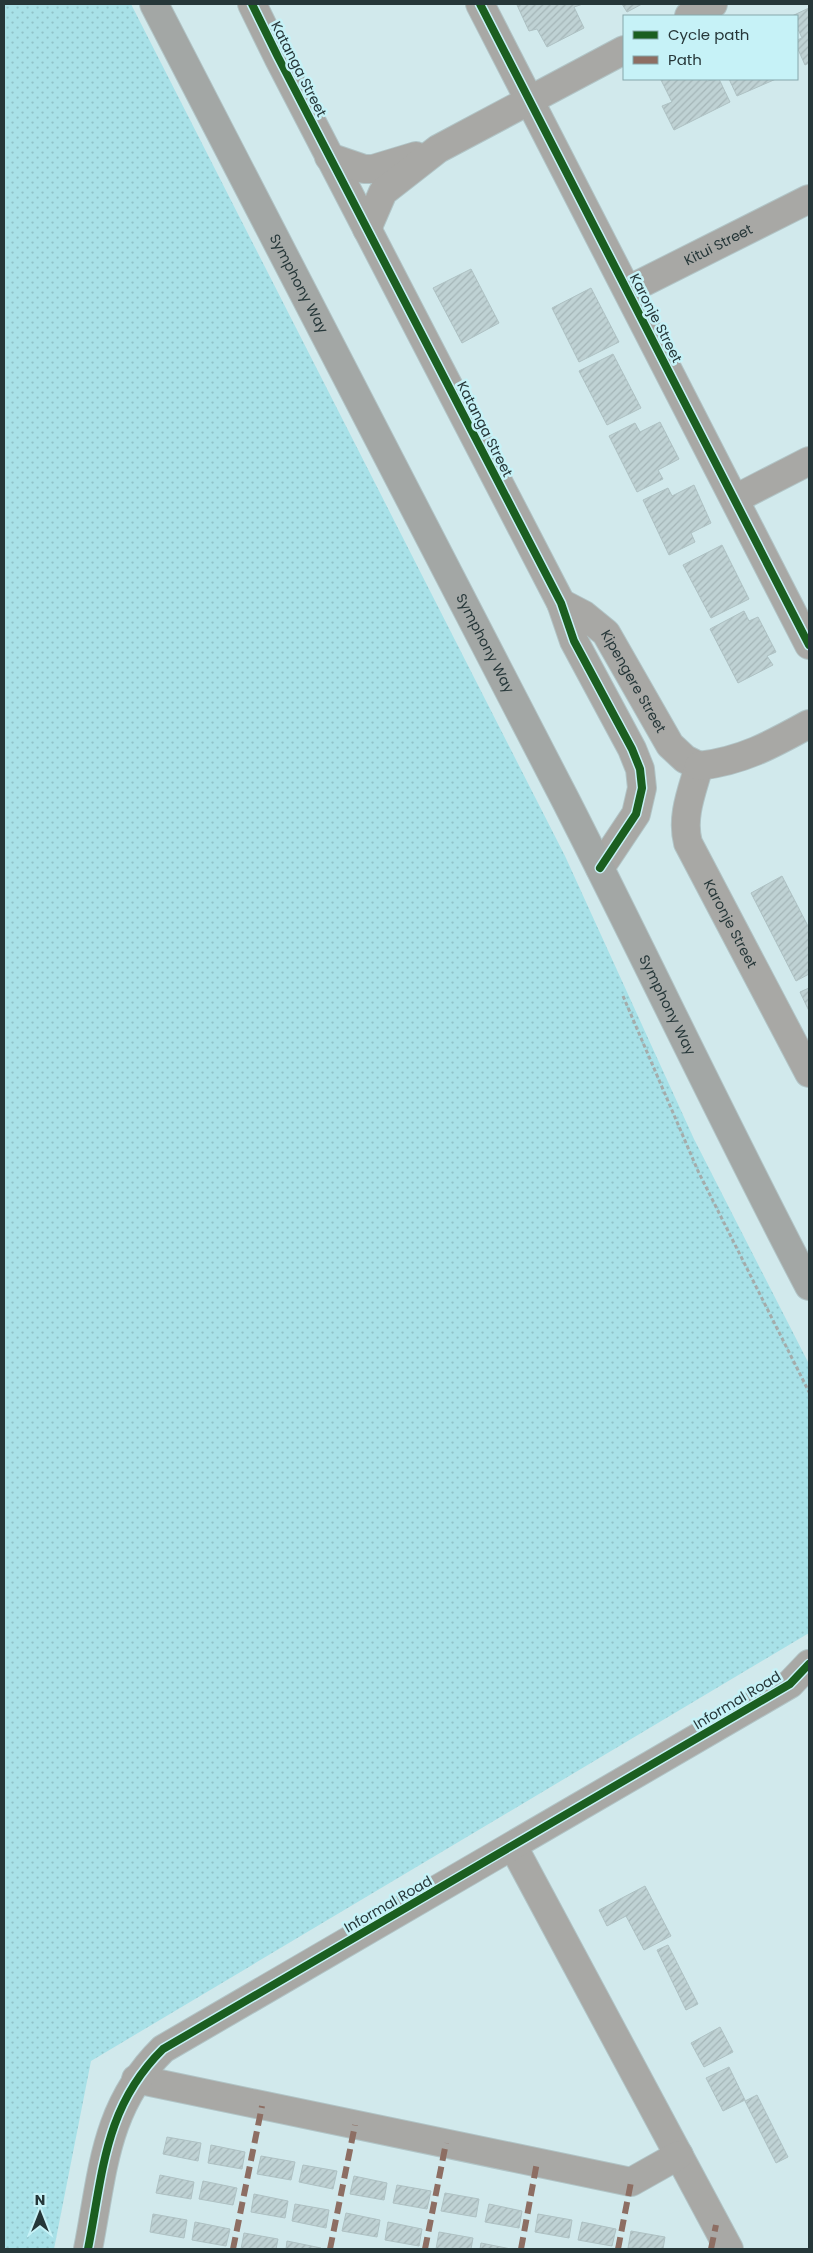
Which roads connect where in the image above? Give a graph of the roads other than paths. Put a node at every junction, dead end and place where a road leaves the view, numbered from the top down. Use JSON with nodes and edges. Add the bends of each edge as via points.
{"nodes":[{"id":1,"x":154,"y":4,"type":"edge"},
{"id":2,"x":252,"y":4,"type":"edge"},
{"id":3,"x":480,"y":4,"type":"edge"},
{"id":4,"x":713,"y":4,"type":"edge"},
{"id":5,"x":691,"y":15,"type":"edge"},
{"id":6,"x":623,"y":51,"type":"edge"},
{"id":7,"x":529,"y":99,"type":"junction"},
{"id":8,"x":438,"y":149,"type":"junction"},
{"id":9,"x":329,"y":156,"type":"junction"},
{"id":10,"x":809,"y":198,"type":"edge"},
{"id":11,"x":367,"y":229,"type":"junction"},
{"id":12,"x":628,"y":290,"type":"junction"},
{"id":13,"x":809,"y":461,"type":"edge"},
{"id":14,"x":735,"y":499,"type":"junction"},
{"id":15,"x":561,"y":604,"type":"junction"},
{"id":16,"x":809,"y":645,"type":"edge"},
{"id":17,"x":809,"y":724,"type":"edge"},
{"id":18,"x":699,"y":766,"type":"junction"},
{"id":19,"x":600,"y":868,"type":"junction"},
{"id":20,"x":809,"y":1073,"type":"edge"},
{"id":21,"x":809,"y":1286,"type":"edge"},
{"id":22,"x":809,"y":1664,"type":"edge"},
{"id":23,"x":799,"y":1683,"type":"edge"},
{"id":24,"x":513,"y":1846,"type":"junction"},
{"id":25,"x":136,"y":2079,"type":"junction"},
{"id":26,"x":679,"y":2155,"type":"junction"},
{"id":27,"x":88,"y":2249,"type":"edge"},
{"id":28,"x":729,"y":2249,"type":"edge"}],
"edges":[{"from":1,"to":19,"type":"main road","name":"Symphony Way","via":[[419,511]]},
{"from":2,"to":9,"type":"street","name":"Katanga Street"},
{"from":3,"to":7,"type":"street","name":"Karonje Street"},
{"from":4,"to":5,"type":"street"},
{"from":6,"to":7,"type":"street"},
{"from":7,"to":8,"type":"street"},
{"from":7,"to":12,"type":"street","name":"Karonje Street"},
{"from":8,"to":9,"type":"street","via":[[373,170]]},
{"from":8,"to":11,"type":"street","via":[[383,192]]},
{"from":9,"to":11,"type":"street","name":"Katanga Street"},
{"from":10,"to":12,"type":"street","name":"Kitui Street"},
{"from":11,"to":15,"type":"street","name":"Katanga Street"},
{"from":12,"to":14,"type":"street","name":"Karonje Street"},
{"from":13,"to":14,"type":"street"},
{"from":14,"to":16,"type":"street","name":"Karonje Street"},
{"from":15,"to":18,"type":"street","name":"Kipengere Street","via":[[584,614],[606,633],[670,745],[685,759]]},
{"from":15,"to":19,"type":"street","name":"Katanga Street","via":[[574,641],[640,769],[642,788],[636,814]]},
{"from":17,"to":18,"type":"street","via":[[743,758]]},
{"from":18,"to":20,"type":"street","name":"Karonje Street","via":[[685,819],[688,843]]},
{"from":19,"to":21,"type":"main road","name":"Symphony Way"},
{"from":22,"to":23,"type":"street","name":"Informal Road"},
{"from":23,"to":24,"type":"street","name":"Informal Road"},
{"from":24,"to":25,"type":"street","name":"Informal Road","via":[[163,2049]]},
{"from":24,"to":26,"type":"street"},
{"from":25,"to":26,"type":"street","via":[[631,2182]]},
{"from":25,"to":27,"type":"street","name":"Informal Road","via":[[122,2105],[110,2139]]},
{"from":26,"to":28,"type":"street"}]}
